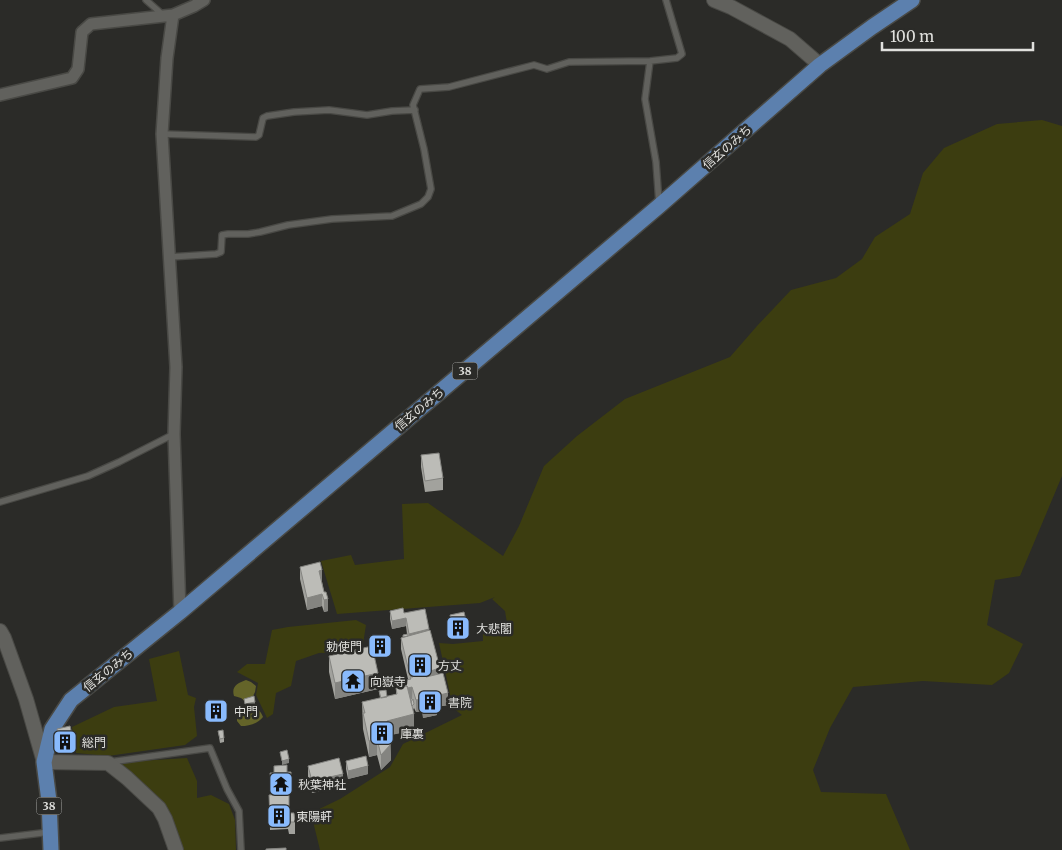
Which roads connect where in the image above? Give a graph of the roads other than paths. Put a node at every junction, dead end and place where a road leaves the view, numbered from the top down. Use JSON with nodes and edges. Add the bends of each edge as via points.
{"nodes":[{"id":1,"x":146,"y":0,"type":"edge"},
{"id":2,"x":204,"y":0,"type":"edge"},
{"id":3,"x":666,"y":0,"type":"edge"},
{"id":4,"x":714,"y":0,"type":"edge"},
{"id":5,"x":912,"y":0,"type":"edge"},
{"id":6,"x":168,"y":15,"type":"junction"},
{"id":7,"x":650,"y":61,"type":"junction"},
{"id":8,"x":820,"y":65,"type":"junction"},
{"id":9,"x":0,"y":95,"type":"edge"},
{"id":10,"x":415,"y":110,"type":"junction"},
{"id":11,"x":162,"y":134,"type":"junction"},
{"id":12,"x":659,"y":206,"type":"junction"},
{"id":13,"x":170,"y":257,"type":"junction"},
{"id":14,"x":174,"y":434,"type":"junction"},
{"id":15,"x":0,"y":502,"type":"edge"},
{"id":16,"x":180,"y":612,"type":"junction"},
{"id":17,"x":1,"y":636,"type":"edge"},
{"id":18,"x":44,"y":762,"type":"junction"},
{"id":19,"x":108,"y":763,"type":"junction"},
{"id":20,"x":50,"y":832,"type":"junction"},
{"id":21,"x":0,"y":838,"type":"edge"},
{"id":22,"x":51,"y":850,"type":"edge"},
{"id":23,"x":176,"y":850,"type":"edge"},
{"id":24,"x":241,"y":850,"type":"edge"}],
"edges":[{"from":1,"to":6,"type":"lane"},
{"from":2,"to":6,"type":"street"},
{"from":3,"to":7,"type":"lane","via":[[682,54],[677,58]]},
{"from":4,"to":8,"type":"street","via":[[790,39]]},
{"from":5,"to":8,"type":"main road","name":"信玄のみち","number":"38"},
{"from":6,"to":9,"type":"street","via":[[91,24],[82,32],[78,69],[72,78]]},
{"from":6,"to":11,"type":"street"},
{"from":7,"to":10,"type":"lane","via":[[569,62],[548,69],[534,65],[449,88],[420,89]]},
{"from":7,"to":12,"type":"lane","via":[[645,99],[656,162]]},
{"from":8,"to":12,"type":"main road","name":"信玄のみち","number":"38"},
{"from":10,"to":11,"type":"lane","via":[[367,115],[328,110],[266,116],[262,118],[256,137]]},
{"from":10,"to":13,"type":"lane","via":[[431,189],[421,204],[392,216],[332,219],[248,234],[222,235],[221,252]]},
{"from":11,"to":13,"type":"street"},
{"from":12,"to":16,"type":"main road","name":"信玄のみち","number":"38"},
{"from":13,"to":14,"type":"street","via":[[176,367]]},
{"from":14,"to":15,"type":"lane","via":[[88,476]]},
{"from":14,"to":16,"type":"street"},
{"from":16,"to":18,"type":"main road","name":"信玄のみち","number":"38","via":[[71,700],[52,729]]},
{"from":17,"to":18,"type":"street","via":[[26,699]]},
{"from":18,"to":19,"type":"street"},
{"from":18,"to":20,"type":"main road","number":"38"},
{"from":19,"to":23,"type":"street","via":[[159,808]]},
{"from":19,"to":24,"type":"lane","via":[[210,748],[238,811]]},
{"from":20,"to":21,"type":"lane"},
{"from":20,"to":22,"type":"main road","number":"38"}]}
